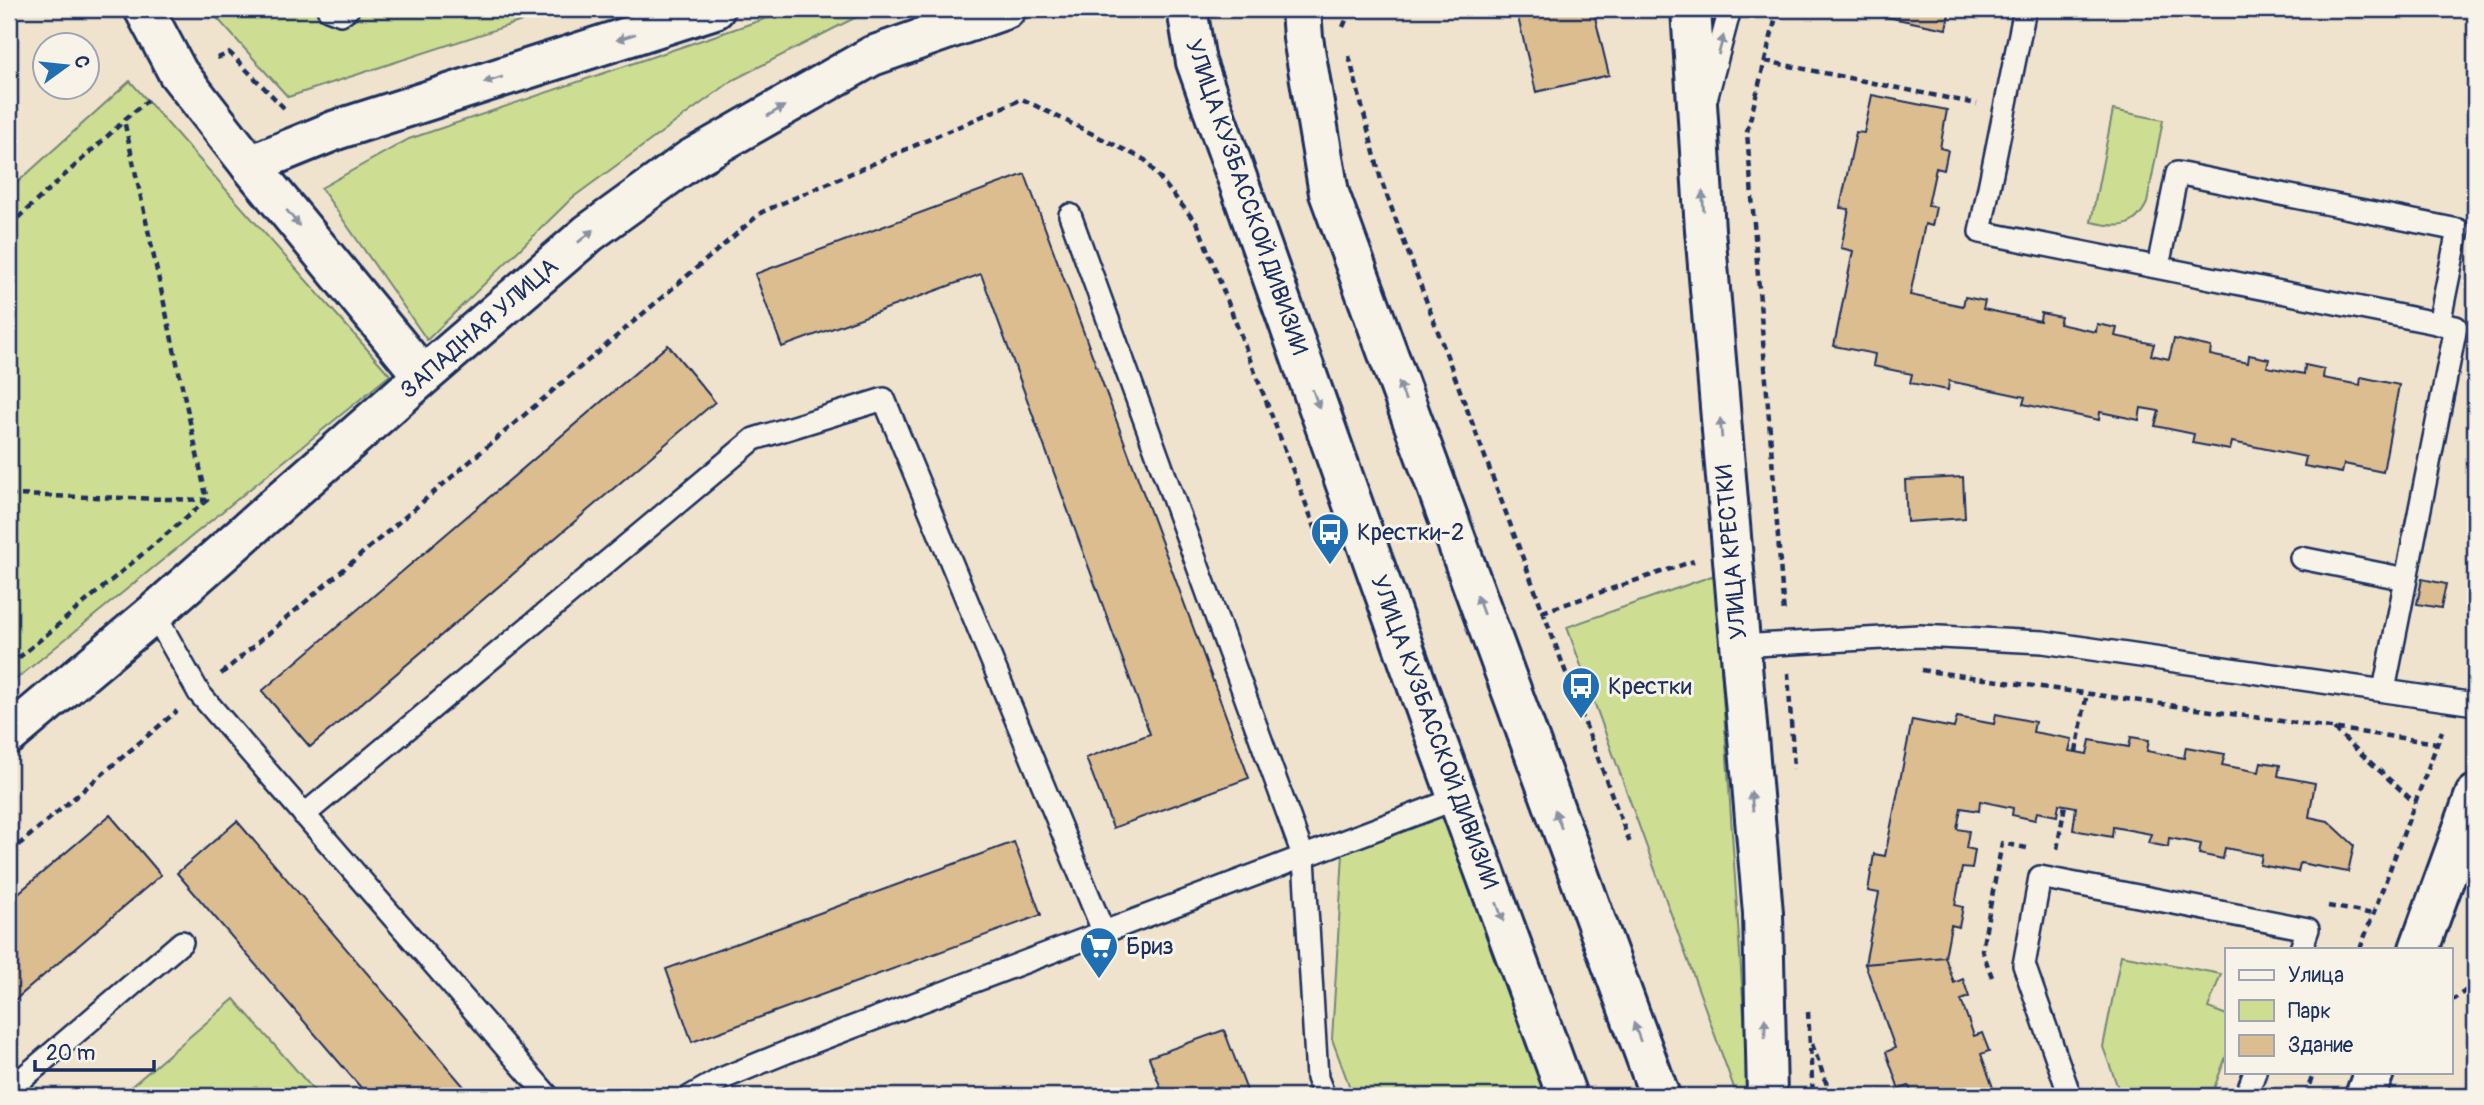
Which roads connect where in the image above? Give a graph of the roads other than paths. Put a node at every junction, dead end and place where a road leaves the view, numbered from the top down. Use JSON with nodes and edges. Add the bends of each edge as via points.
{"nodes":[{"id":1,"x":144,"y":9,"type":"edge"},
{"id":2,"x":328,"y":9,"type":"edge"},
{"id":3,"x":348,"y":9,"type":"edge"},
{"id":4,"x":715,"y":9,"type":"edge"},
{"id":5,"x":1006,"y":9,"type":"edge"},
{"id":6,"x":1187,"y":9,"type":"edge"},
{"id":7,"x":1301,"y":9,"type":"edge"},
{"id":8,"x":1691,"y":9,"type":"edge"},
{"id":9,"x":1730,"y":9,"type":"edge"},
{"id":10,"x":2025,"y":9,"type":"edge"},
{"id":11,"x":1698,"y":129,"type":"junction"},
{"id":12,"x":250,"y":165,"type":"junction"},
{"id":13,"x":1070,"y":215,"type":"dead end"},
{"id":14,"x":2158,"y":267,"type":"junction"},
{"id":15,"x":2439,"y":324,"type":"junction"},
{"id":16,"x":422,"y":376,"type":"junction"},
{"id":17,"x":2301,"y":558,"type":"dead end"},
{"id":18,"x":2406,"y":579,"type":"junction"},
{"id":19,"x":154,"y":613,"type":"junction"},
{"id":20,"x":1738,"y":646,"type":"junction"},
{"id":21,"x":2384,"y":690,"type":"junction"},
{"id":22,"x":2475,"y":704,"type":"edge"},
{"id":23,"x":9,"y":735,"type":"edge"},
{"id":24,"x":2475,"y":794,"type":"edge"},
{"id":25,"x":1458,"y":798,"type":"junction"},
{"id":26,"x":304,"y":815,"type":"junction"},
{"id":27,"x":1304,"y":858,"type":"junction"},
{"id":28,"x":1104,"y":933,"type":"junction"},
{"id":29,"x":182,"y":943,"type":"dead end"},
{"id":30,"x":2301,"y":948,"type":"edge"},
{"id":31,"x":2419,"y":948,"type":"edge"},
{"id":32,"x":2254,"y":1074,"type":"edge"},
{"id":33,"x":2373,"y":1074,"type":"edge"},
{"id":34,"x":9,"y":1090,"type":"edge"},
{"id":35,"x":548,"y":1096,"type":"edge"},
{"id":36,"x":691,"y":1096,"type":"edge"},
{"id":37,"x":1324,"y":1096,"type":"edge"},
{"id":38,"x":1567,"y":1096,"type":"edge"},
{"id":39,"x":1660,"y":1096,"type":"edge"},
{"id":40,"x":1767,"y":1096,"type":"edge"},
{"id":41,"x":2070,"y":1096,"type":"edge"},
{"id":42,"x":2246,"y":1096,"type":"edge"},
{"id":43,"x":2365,"y":1096,"type":"edge"}],
"edges":[{"from":1,"to":12,"type":"street","via":[[178,73]]},
{"from":2,"to":3,"type":"lane","via":[[341,14]]},
{"from":4,"to":12,"type":"street","one_way":true,"via":[[336,130]]},
{"from":16,"to":5,"type":"street","name":"ЗАПАДНАЯ УЛИЦА","one_way":true,"via":[[589,233],[691,159],[872,56]]},
{"from":6,"to":25,"type":"street","name":"УЛИЦА КУЗБАССКОЙ ДИВИЗИИ","one_way":true,"via":[[1196,62]]},
{"from":39,"to":7,"type":"street","one_way":true,"via":[[1329,192]]},
{"from":8,"to":11,"type":"street","name":"УЛИЦА КРЕСТКИ"},
{"from":11,"to":9,"type":"lane","one_way":true},
{"from":10,"to":14,"type":"lane","via":[[1980,232]]},
{"from":20,"to":11,"type":"street","name":"УЛИЦА КРЕСТКИ","one_way":true},
{"from":12,"to":16,"type":"street","one_way":true},
{"from":13,"to":27,"type":"lane"},
{"from":14,"to":15,"type":"lane"},
{"from":14,"to":15,"type":"lane","via":[[2176,173],[2458,230]]},
{"from":15,"to":18,"type":"lane","via":[[2456,327]]},
{"from":16,"to":19,"type":"street","name":"ЗАПАДНАЯ УЛИЦА"},
{"from":17,"to":18,"type":"lane"},
{"from":18,"to":21,"type":"lane"},
{"from":19,"to":23,"type":"street","name":"ЗАПАДНАЯ УЛИЦА"},
{"from":19,"to":26,"type":"lane","via":[[199,693]]},
{"from":20,"to":21,"type":"lane","via":[[1919,636],[2043,642]]},
{"from":40,"to":20,"type":"street","name":"УЛИЦА КРЕСТКИ","one_way":true,"via":[[1763,913]]},
{"from":21,"to":22,"type":"lane"},
{"from":24,"to":31,"type":"street"},
{"from":25,"to":27,"type":"lane"},
{"from":25,"to":38,"type":"street","name":"УЛИЦА КУЗБАССКОЙ ДИВИЗИИ","one_way":true},
{"from":26,"to":28,"type":"lane","via":[[754,439],[884,399]]},
{"from":26,"to":35,"type":"lane"},
{"from":27,"to":28,"type":"lane"},
{"from":27,"to":37,"type":"lane","via":[[1317,1078]]},
{"from":28,"to":36,"type":"lane","via":[[787,1052]]},
{"from":29,"to":34,"type":"lane"},
{"from":30,"to":41,"type":"lane","via":[[2308,929],[2040,877],[2024,965]]},
{"from":32,"to":42,"type":"lane"},
{"from":33,"to":43,"type":"street"}]}
